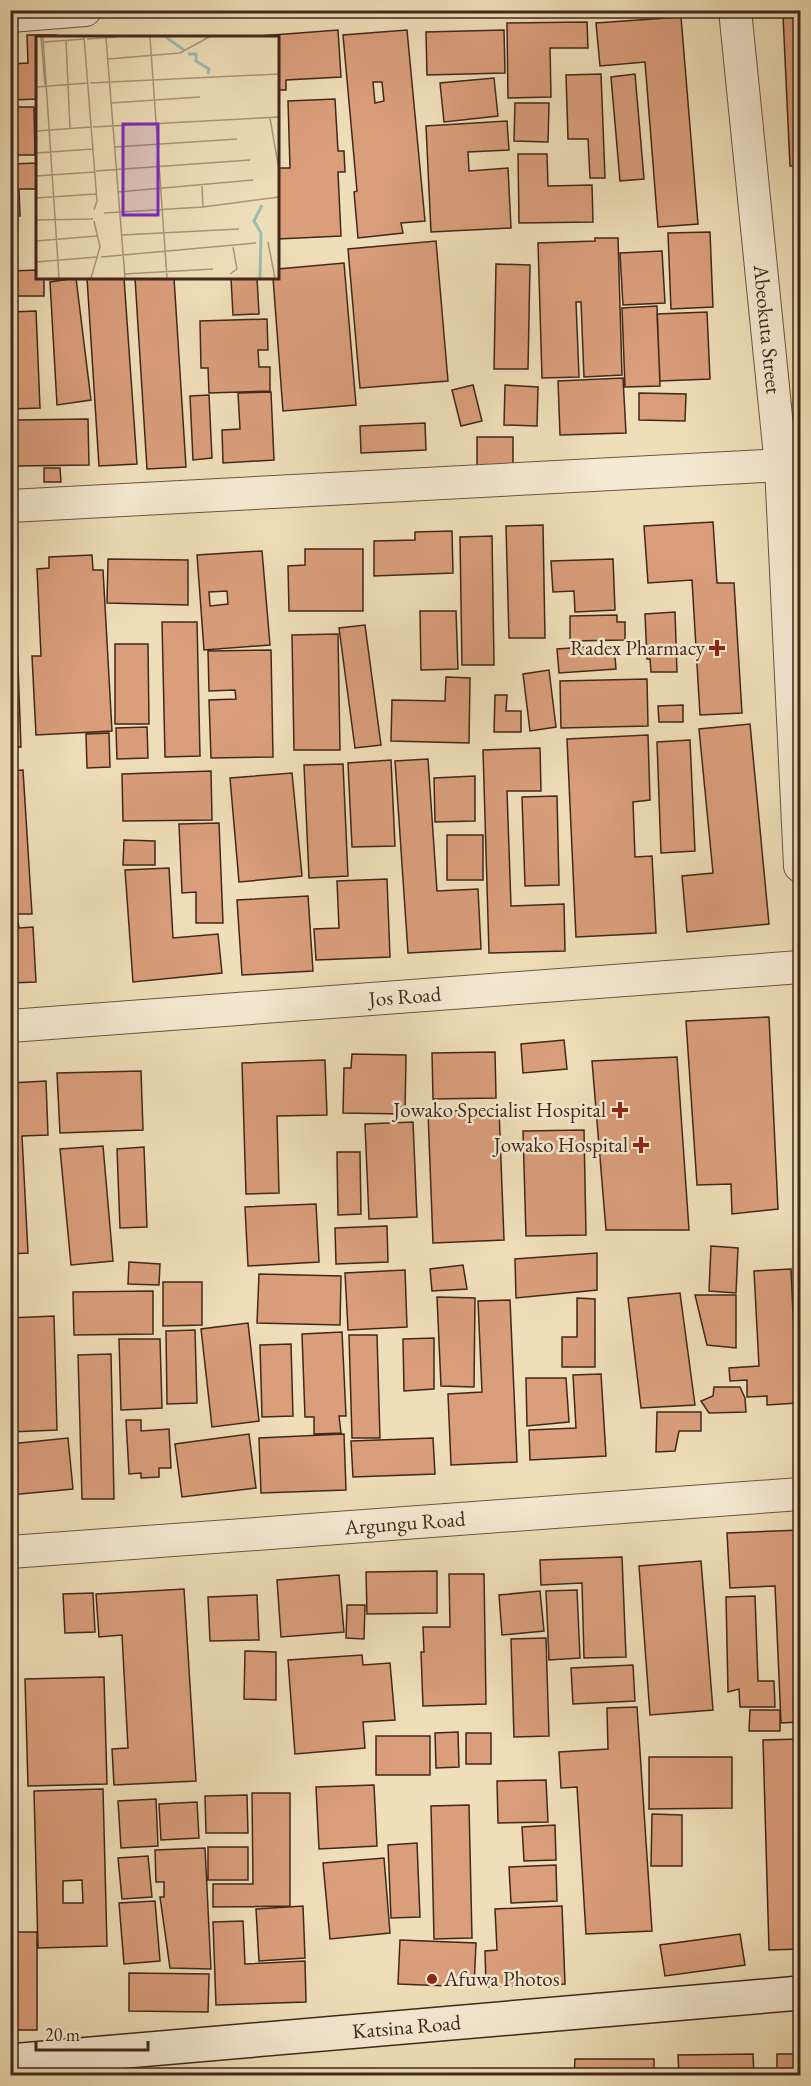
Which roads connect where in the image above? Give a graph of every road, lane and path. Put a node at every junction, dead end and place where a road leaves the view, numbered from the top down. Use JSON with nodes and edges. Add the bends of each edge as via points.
{"nodes":[{"id":1,"x":85,"y":10,"type":"edge"},
{"id":2,"x":735,"y":10,"type":"edge"},
{"id":3,"x":10,"y":16,"type":"edge"},
{"id":4,"x":791,"y":465,"type":"edge"},
{"id":5,"x":10,"y":506,"type":"edge"},
{"id":6,"x":801,"y":866,"type":"edge"},
{"id":7,"x":801,"y":967,"type":"edge"},
{"id":8,"x":10,"y":1026,"type":"edge"},
{"id":9,"x":801,"y":1494,"type":"edge"},
{"id":10,"x":10,"y":1552,"type":"edge"},
{"id":11,"x":801,"y":1993,"type":"edge"},
{"id":12,"x":10,"y":2061,"type":"edge"}],
"edges":[{"from":1,"to":3,"type":"street"},
{"from":2,"to":4,"type":"street","name":"Abeokuta Street"},
{"from":4,"to":5,"type":"street"},
{"from":4,"to":6,"type":"street","name":"Abeokuta Street"},
{"from":7,"to":8,"type":"street","name":"Jos Road"},
{"from":9,"to":10,"type":"street","name":"Argungu Road"},
{"from":11,"to":12,"type":"street","name":"Katsina Road"}]}
